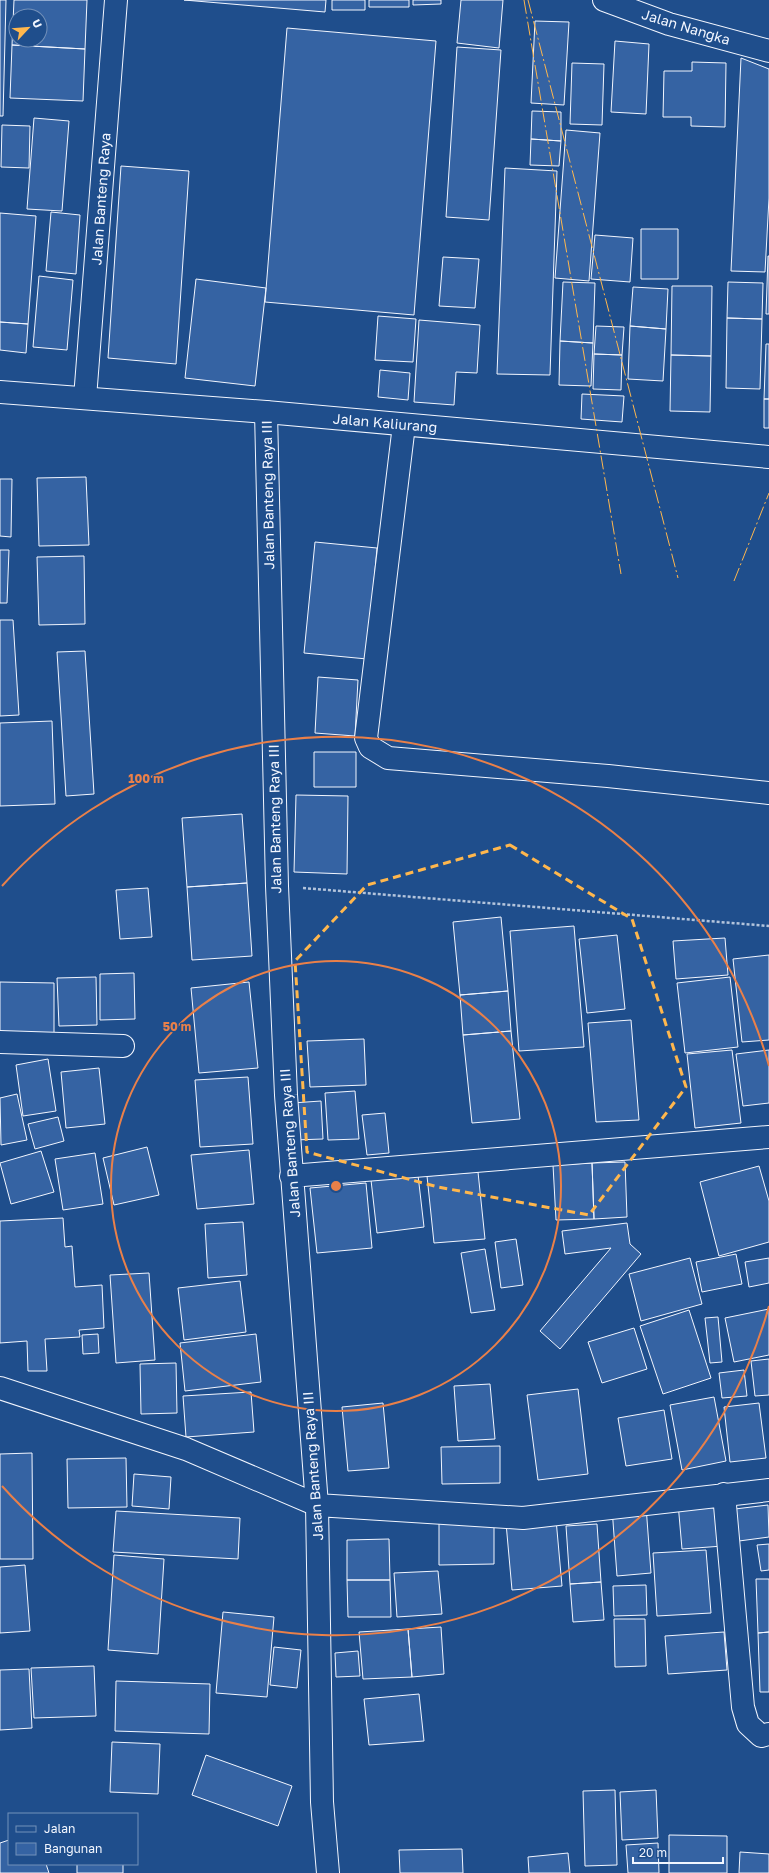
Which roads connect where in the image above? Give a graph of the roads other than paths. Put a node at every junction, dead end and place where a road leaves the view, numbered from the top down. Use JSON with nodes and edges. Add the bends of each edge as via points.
{"nodes":[{"id":1,"x":116,"y":0,"type":"edge"},
{"id":2,"x":604,"y":0,"type":"edge"},
{"id":3,"x":769,"y":51,"type":"edge"},
{"id":4,"x":0,"y":392,"type":"edge"},
{"id":5,"x":85,"y":398,"type":"junction"},
{"id":6,"x":266,"y":412,"type":"junction"},
{"id":7,"x":404,"y":425,"type":"junction"},
{"id":8,"x":769,"y":457,"type":"edge"},
{"id":9,"x":769,"y":792,"type":"edge"},
{"id":10,"x":0,"y":1042,"type":"edge"},
{"id":11,"x":123,"y":1046,"type":"dead end"},
{"id":12,"x":769,"y":1137,"type":"edge"},
{"id":13,"x":291,"y":1176,"type":"junction"},
{"id":14,"x":0,"y":1388,"type":"edge"},
{"id":15,"x":769,"y":1490,"type":"edge"},
{"id":16,"x":724,"y":1494,"type":"junction"},
{"id":17,"x":317,"y":1505,"type":"junction"},
{"id":18,"x":769,"y":1734,"type":"edge"},
{"id":19,"x":328,"y":1873,"type":"edge"}],
"edges":[{"from":1,"to":5,"type":"street","name":"Jalan Banteng Raya"},
{"from":2,"to":3,"type":"street","name":"Jalan Nangka","via":[[669,24]]},
{"from":4,"to":5,"type":"street","name":"Jalan Kaliurang"},
{"from":5,"to":6,"type":"street","name":"Jalan Kaliurang"},
{"from":6,"to":7,"type":"street","name":"Jalan Kaliurang"},
{"from":6,"to":13,"type":"street","name":"Jalan Banteng Raya III","via":[[277,886]]},
{"from":7,"to":8,"type":"street","name":"Jalan Kaliurang"},
{"from":7,"to":9,"type":"street","via":[[366,738],[370,747],[388,758]]},
{"from":10,"to":11,"type":"street"},
{"from":12,"to":13,"type":"street"},
{"from":13,"to":17,"type":"street","name":"Jalan Banteng Raya III"},
{"from":14,"to":17,"type":"street","via":[[186,1449]]},
{"from":15,"to":16,"type":"street"},
{"from":16,"to":17,"type":"street","via":[[523,1518]]},
{"from":16,"to":18,"type":"street","via":[[743,1707],[748,1724],[761,1736]]},
{"from":17,"to":19,"type":"street","name":"Jalan Banteng Raya III","via":[[322,1802]]}]}
